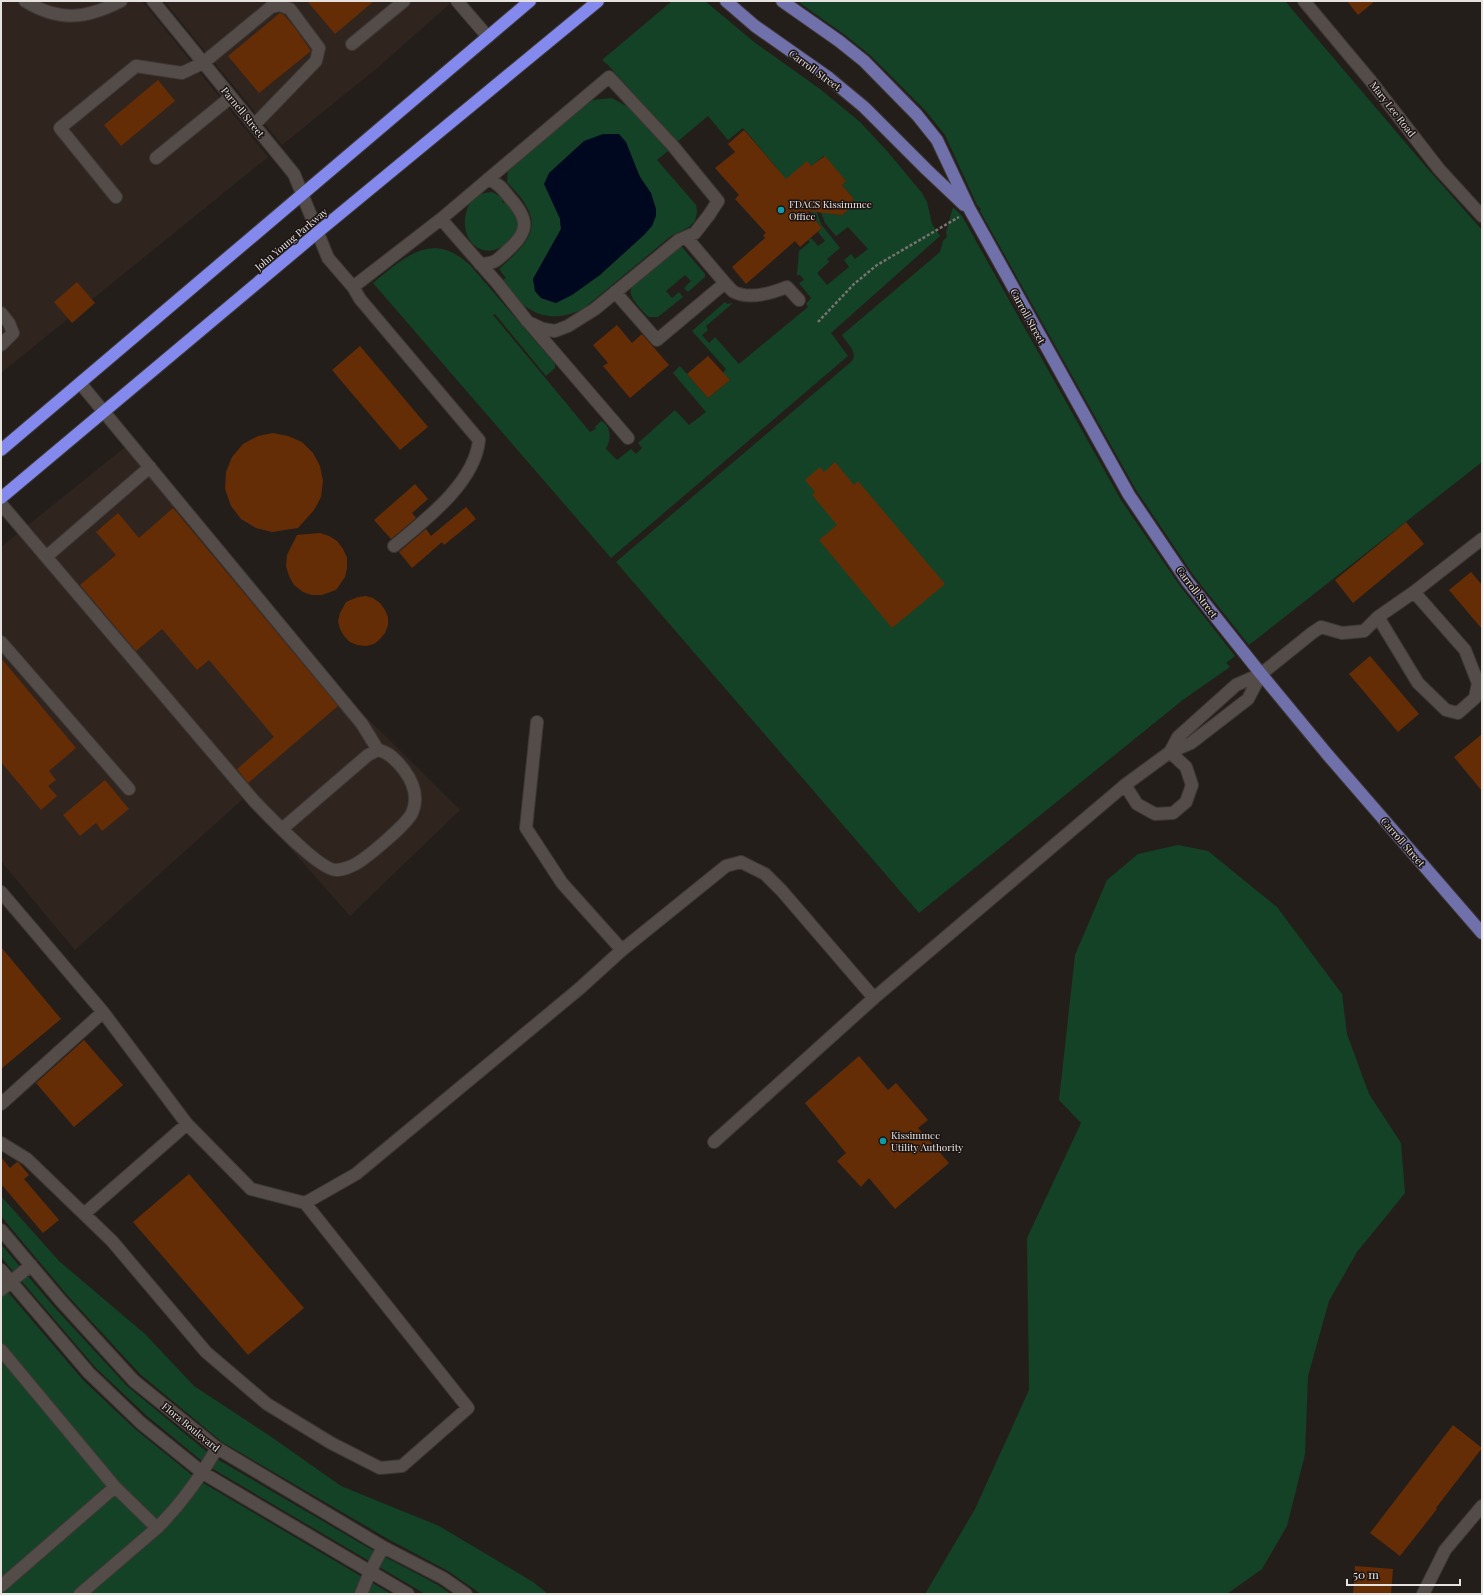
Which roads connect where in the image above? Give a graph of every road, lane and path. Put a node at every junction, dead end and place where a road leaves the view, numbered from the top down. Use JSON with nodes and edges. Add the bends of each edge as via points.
{"nodes":[{"id":1,"x":25,"y":1,"type":"edge"},
{"id":2,"x":121,"y":1,"type":"edge"},
{"id":3,"x":153,"y":1,"type":"edge"},
{"id":4,"x":404,"y":1,"type":"edge"},
{"id":5,"x":457,"y":1,"type":"edge"},
{"id":6,"x":530,"y":1,"type":"edge"},
{"id":7,"x":598,"y":1,"type":"edge"},
{"id":8,"x":726,"y":1,"type":"edge"},
{"id":9,"x":782,"y":1,"type":"edge"},
{"id":10,"x":1304,"y":1,"type":"edge"},
{"id":11,"x":488,"y":37,"type":"junction"},
{"id":12,"x":352,"y":44,"type":"dead end"},
{"id":13,"x":203,"y":62,"type":"junction"},
{"id":14,"x":231,"y":97,"type":"junction"},
{"id":15,"x":254,"y":125,"type":"junction"},
{"id":16,"x":156,"y":158,"type":"dead end"},
{"id":17,"x":488,"y":179,"type":"junction"},
{"id":18,"x":302,"y":194,"type":"junction"},
{"id":19,"x":116,"y":197,"type":"dead end"},
{"id":20,"x":970,"y":210,"type":"junction"},
{"id":21,"x":1482,"y":216,"type":"edge"},
{"id":22,"x":441,"y":219,"type":"junction"},
{"id":23,"x":318,"y":232,"type":"junction"},
{"id":24,"x":686,"y":237,"type":"junction"},
{"id":25,"x":480,"y":264,"type":"junction"},
{"id":26,"x":725,"y":283,"type":"junction"},
{"id":27,"x":353,"y":287,"type":"junction"},
{"id":28,"x":615,"y":292,"type":"junction"},
{"id":29,"x":800,"y":300,"type":"dead end"},
{"id":30,"x":1,"y":314,"type":"edge"},
{"id":31,"x":528,"y":322,"type":"junction"},
{"id":32,"x":818,"y":322,"type":"dead end"},
{"id":33,"x":1,"y":345,"type":"edge"},
{"id":34,"x":80,"y":383,"type":"junction"},
{"id":35,"x":104,"y":411,"type":"junction"},
{"id":36,"x":628,"y":438,"type":"dead end"},
{"id":37,"x":1,"y":450,"type":"edge"},
{"id":38,"x":150,"y":468,"type":"junction"},
{"id":39,"x":1,"y":498,"type":"edge"},
{"id":40,"x":1,"y":504,"type":"edge"},
{"id":41,"x":1482,"y":539,"type":"edge"},
{"id":42,"x":394,"y":546,"type":"dead end"},
{"id":43,"x":46,"y":557,"type":"junction"},
{"id":44,"x":1414,"y":592,"type":"junction"},
{"id":45,"x":1378,"y":617,"type":"junction"},
{"id":46,"x":1,"y":642,"type":"edge"},
{"id":47,"x":1260,"y":674,"type":"junction"},
{"id":48,"x":537,"y":722,"type":"dead end"},
{"id":49,"x":378,"y":750,"type":"junction"},
{"id":50,"x":1170,"y":752,"type":"junction"},
{"id":51,"x":1125,"y":785,"type":"junction"},
{"id":52,"x":129,"y":789,"type":"dead end"},
{"id":53,"x":282,"y":829,"type":"junction"},
{"id":54,"x":1,"y":892,"type":"edge"},
{"id":55,"x":1482,"y":934,"type":"edge"},
{"id":56,"x":622,"y":950,"type":"junction"},
{"id":57,"x":874,"y":998,"type":"junction"},
{"id":58,"x":103,"y":1012,"type":"junction"},
{"id":59,"x":1,"y":1104,"type":"edge"},
{"id":60,"x":187,"y":1124,"type":"junction"},
{"id":61,"x":714,"y":1142,"type":"dead end"},
{"id":62,"x":1,"y":1143,"type":"edge"},
{"id":63,"x":304,"y":1203,"type":"junction"},
{"id":64,"x":84,"y":1214,"type":"junction"},
{"id":65,"x":1,"y":1230,"type":"edge"},
{"id":66,"x":31,"y":1265,"type":"junction"},
{"id":67,"x":1,"y":1270,"type":"edge"},
{"id":68,"x":11,"y":1281,"type":"junction"},
{"id":69,"x":1,"y":1290,"type":"edge"},
{"id":70,"x":1,"y":1350,"type":"edge"},
{"id":71,"x":217,"y":1448,"type":"junction"},
{"id":72,"x":203,"y":1473,"type":"junction"},
{"id":73,"x":115,"y":1487,"type":"junction"},
{"id":74,"x":1482,"y":1506,"type":"edge"},
{"id":75,"x":157,"y":1528,"type":"junction"},
{"id":76,"x":383,"y":1547,"type":"junction"},
{"id":77,"x":370,"y":1572,"type":"junction"},
{"id":78,"x":1,"y":1586,"type":"edge"},
{"id":79,"x":80,"y":1594,"type":"edge"},
{"id":80,"x":361,"y":1594,"type":"edge"},
{"id":81,"x":408,"y":1594,"type":"edge"},
{"id":82,"x":466,"y":1594,"type":"edge"},
{"id":83,"x":1422,"y":1594,"type":"edge"}],
"edges":[{"from":1,"to":2,"type":"street","via":[[52,14],[66,16],[87,14]]},
{"from":3,"to":13,"type":"street","name":"Parnell Street"},
{"from":4,"to":12,"type":"street"},
{"from":5,"to":11,"type":"street"},
{"from":6,"to":11,"type":"highway"},
{"from":7,"to":23,"type":"highway","name":"John Young Parkway"},
{"from":8,"to":20,"type":"main road","name":"Carroll Street","via":[[755,26],[829,78],[864,107]]},
{"from":9,"to":20,"type":"main road","name":"Carroll Street","via":[[864,61],[917,115],[937,140]]},
{"from":10,"to":21,"type":"street","name":"Mary Lee Road","via":[[1439,168]]},
{"from":11,"to":18,"type":"highway"},
{"from":13,"to":14,"type":"street","name":"Parnell Street"},
{"from":13,"to":15,"type":"street","via":[[271,7],[280,5],[290,10],[319,48],[316,61]]},
{"from":13,"to":19,"type":"street","via":[[182,73],[136,66],[60,128]]},
{"from":14,"to":15,"type":"street","name":"Parnell Street"},
{"from":14,"to":16,"type":"street"},
{"from":15,"to":18,"type":"street","name":"Parnell Street","via":[[294,174]]},
{"from":17,"to":22,"type":"street"},
{"from":17,"to":24,"type":"street","via":[[609,77],[673,146],[718,201],[695,232]]},
{"from":17,"to":25,"type":"street","via":[[497,182],[514,202],[524,219],[524,231],[519,240],[493,263]]},
{"from":18,"to":23,"type":"street","name":"Parnell Street"},
{"from":18,"to":34,"type":"highway"},
{"from":20,"to":32,"type":"path","via":[[877,265],[854,284]]},
{"from":20,"to":47,"type":"main road","name":"Carroll Street","via":[[1129,495],[1187,581]]},
{"from":22,"to":25,"type":"street"},
{"from":22,"to":27,"type":"street"},
{"from":23,"to":27,"type":"street","name":"Parnell Street","via":[[328,258]]},
{"from":23,"to":35,"type":"highway","name":"John Young Parkway"},
{"from":24,"to":26,"type":"street"},
{"from":24,"to":28,"type":"street"},
{"from":25,"to":31,"type":"street"},
{"from":26,"to":28,"type":"street","via":[[657,340]]},
{"from":26,"to":29,"type":"street","via":[[734,291],[748,296],[787,287]]},
{"from":27,"to":42,"type":"street","name":"Parnell Street","via":[[360,299],[479,440],[474,460],[448,500]]},
{"from":28,"to":31,"type":"street","via":[[595,309],[555,331]]},
{"from":30,"to":33,"type":"street","via":[[9,322],[13,333]]},
{"from":31,"to":36,"type":"street"},
{"from":34,"to":35,"type":"street"},
{"from":34,"to":37,"type":"highway"},
{"from":35,"to":38,"type":"street"},
{"from":35,"to":39,"type":"highway","name":"John Young Parkway"},
{"from":38,"to":43,"type":"street"},
{"from":38,"to":49,"type":"street","via":[[362,724]]},
{"from":40,"to":43,"type":"street"},
{"from":41,"to":44,"type":"street"},
{"from":43,"to":53,"type":"street","via":[[254,802]]},
{"from":44,"to":45,"type":"street"},
{"from":44,"to":45,"type":"street","via":[[1465,650],[1478,683],[1475,698],[1458,713],[1446,710],[1418,683]]},
{"from":45,"to":47,"type":"street","via":[[1364,631],[1342,633],[1322,627]]},
{"from":46,"to":52,"type":"street"},
{"from":47,"to":50,"type":"street","via":[[1236,685],[1178,737]]},
{"from":47,"to":50,"type":"street","via":[[1248,699],[1191,743]]},
{"from":47,"to":55,"type":"main road","name":"Carroll Street"},
{"from":48,"to":56,"type":"street","via":[[526,828],[562,883]]},
{"from":49,"to":53,"type":"street","via":[[368,755]]},
{"from":49,"to":53,"type":"street","via":[[386,752],[400,766],[410,779],[415,798],[408,819],[374,850],[358,863],[335,870],[311,856]]},
{"from":50,"to":51,"type":"street"},
{"from":50,"to":51,"type":"street","via":[[1186,767],[1192,785],[1186,802],[1173,813],[1155,814],[1137,804]]},
{"from":51,"to":57,"type":"street"},
{"from":54,"to":58,"type":"street"},
{"from":56,"to":57,"type":"street","via":[[726,866],[741,862],[765,874],[782,891]]},
{"from":56,"to":63,"type":"street","via":[[579,989],[356,1174]]},
{"from":57,"to":61,"type":"street"},
{"from":58,"to":59,"type":"street"},
{"from":58,"to":60,"type":"street"},
{"from":60,"to":63,"type":"street","via":[[252,1189]]},
{"from":60,"to":64,"type":"street"},
{"from":62,"to":64,"type":"street","via":[[27,1160]]},
{"from":63,"to":64,"type":"street","via":[[468,1408],[402,1466],[380,1468],[267,1404],[206,1352],[112,1241]]},
{"from":65,"to":66,"type":"street","name":"Flora Boulevard"},
{"from":66,"to":68,"type":"street"},
{"from":66,"to":71,"type":"street","name":"Flora Boulevard","via":[[134,1380]]},
{"from":67,"to":68,"type":"street"},
{"from":68,"to":69,"type":"street"},
{"from":68,"to":72,"type":"street","via":[[89,1373],[141,1423]]},
{"from":70,"to":73,"type":"street"},
{"from":71,"to":72,"type":"street"},
{"from":71,"to":76,"type":"street","name":"Flora Boulevard"},
{"from":72,"to":75,"type":"street","via":[[175,1511]]},
{"from":72,"to":77,"type":"street"},
{"from":73,"to":75,"type":"street"},
{"from":73,"to":78,"type":"street"},
{"from":74,"to":83,"type":"street","via":[[1445,1550]]},
{"from":75,"to":79,"type":"street"},
{"from":76,"to":77,"type":"street"},
{"from":76,"to":82,"type":"street","name":"Flora Boulevard","via":[[443,1578]]},
{"from":77,"to":80,"type":"street"},
{"from":77,"to":81,"type":"street"}]}
